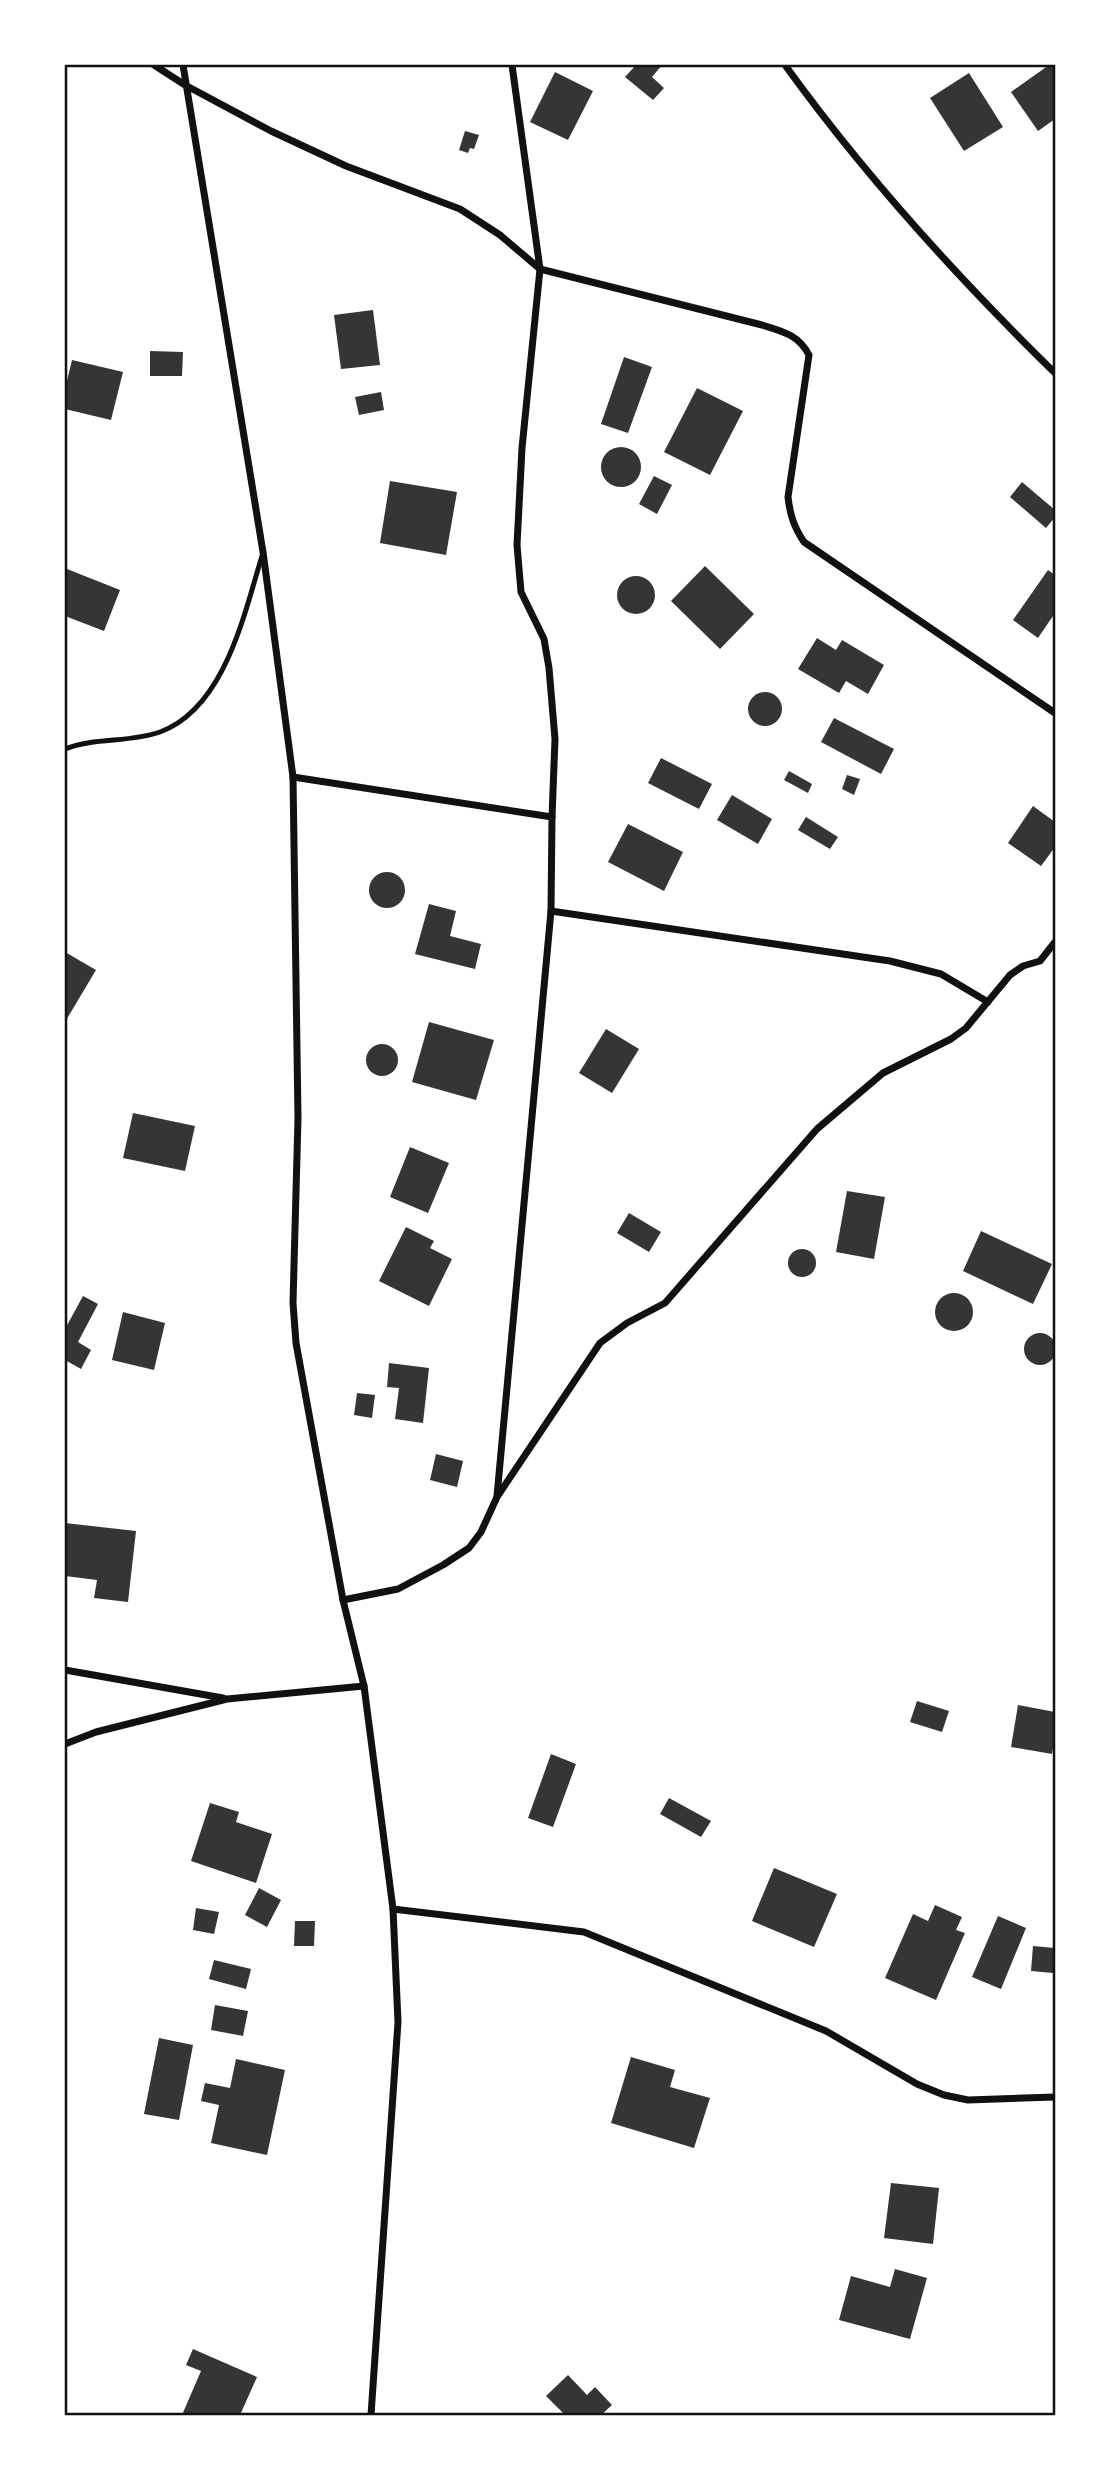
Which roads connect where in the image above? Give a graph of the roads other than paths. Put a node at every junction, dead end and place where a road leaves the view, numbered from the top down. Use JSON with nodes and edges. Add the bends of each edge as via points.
{"nodes":[{"id":1,"x":154,"y":65,"type":"edge"},
{"id":2,"x":183,"y":65,"type":"edge"},
{"id":3,"x":512,"y":65,"type":"edge"},
{"id":4,"x":785,"y":65,"type":"edge"},
{"id":5,"x":185,"y":85,"type":"junction"},
{"id":6,"x":540,"y":269,"type":"junction"},
{"id":7,"x":1055,"y":373,"type":"edge"},
{"id":8,"x":263,"y":552,"type":"junction"},
{"id":9,"x":1055,"y":713,"type":"edge"},
{"id":10,"x":65,"y":749,"type":"edge"},
{"id":11,"x":293,"y":777,"type":"junction"},
{"id":12,"x":552,"y":817,"type":"junction"},
{"id":13,"x":551,"y":911,"type":"junction"},
{"id":14,"x":1055,"y":942,"type":"edge"},
{"id":15,"x":988,"y":1002,"type":"junction"},
{"id":16,"x":497,"y":1497,"type":"junction"},
{"id":17,"x":343,"y":1600,"type":"junction"},
{"id":18,"x":65,"y":1670,"type":"edge"},
{"id":19,"x":364,"y":1686,"type":"junction"},
{"id":20,"x":227,"y":1699,"type":"junction"},
{"id":21,"x":65,"y":1744,"type":"edge"},
{"id":22,"x":393,"y":1909,"type":"junction"},
{"id":23,"x":1055,"y":2097,"type":"edge"},
{"id":24,"x":371,"y":2415,"type":"edge"}],
"edges":[{"from":1,"to":5,"type":"street"},
{"from":2,"to":5,"type":"street"},
{"from":3,"to":6,"type":"street"},
{"from":4,"to":7,"type":"street","via":[[862,167],[943,259]]},
{"from":5,"to":6,"type":"street","via":[[346,166],[460,209]]},
{"from":5,"to":8,"type":"street"},
{"from":6,"to":9,"type":"street","via":[[796,337],[809,355],[788,497],[789,513],[804,542]]},
{"from":6,"to":12,"type":"street","via":[[517,545],[521,592],[544,639],[549,668],[555,739]]},
{"from":8,"to":10,"type":"lane","via":[[238,635],[212,690],[182,721],[159,732]]},
{"from":8,"to":11,"type":"street"},
{"from":11,"to":12,"type":"street"},
{"from":11,"to":17,"type":"street","via":[[298,1118],[293,1303],[296,1343]]},
{"from":12,"to":13,"type":"street"},
{"from":13,"to":15,"type":"street","via":[[890,961],[941,974]]},
{"from":13,"to":16,"type":"street"},
{"from":14,"to":15,"type":"street","via":[[1040,961],[1023,965],[1010,975]]},
{"from":15,"to":16,"type":"street","via":[[959,1033],[883,1073],[817,1129],[665,1303],[600,1343]]},
{"from":16,"to":17,"type":"street","via":[[481,1532],[456,1557],[398,1589]]},
{"from":17,"to":19,"type":"street"},
{"from":18,"to":20,"type":"street"},
{"from":19,"to":20,"type":"street"},
{"from":19,"to":22,"type":"street"},
{"from":20,"to":21,"type":"street"},
{"from":22,"to":23,"type":"street","via":[[584,1932],[826,2031],[944,2095],[968,2099]]},
{"from":22,"to":24,"type":"street","via":[[398,2022]]}]}
